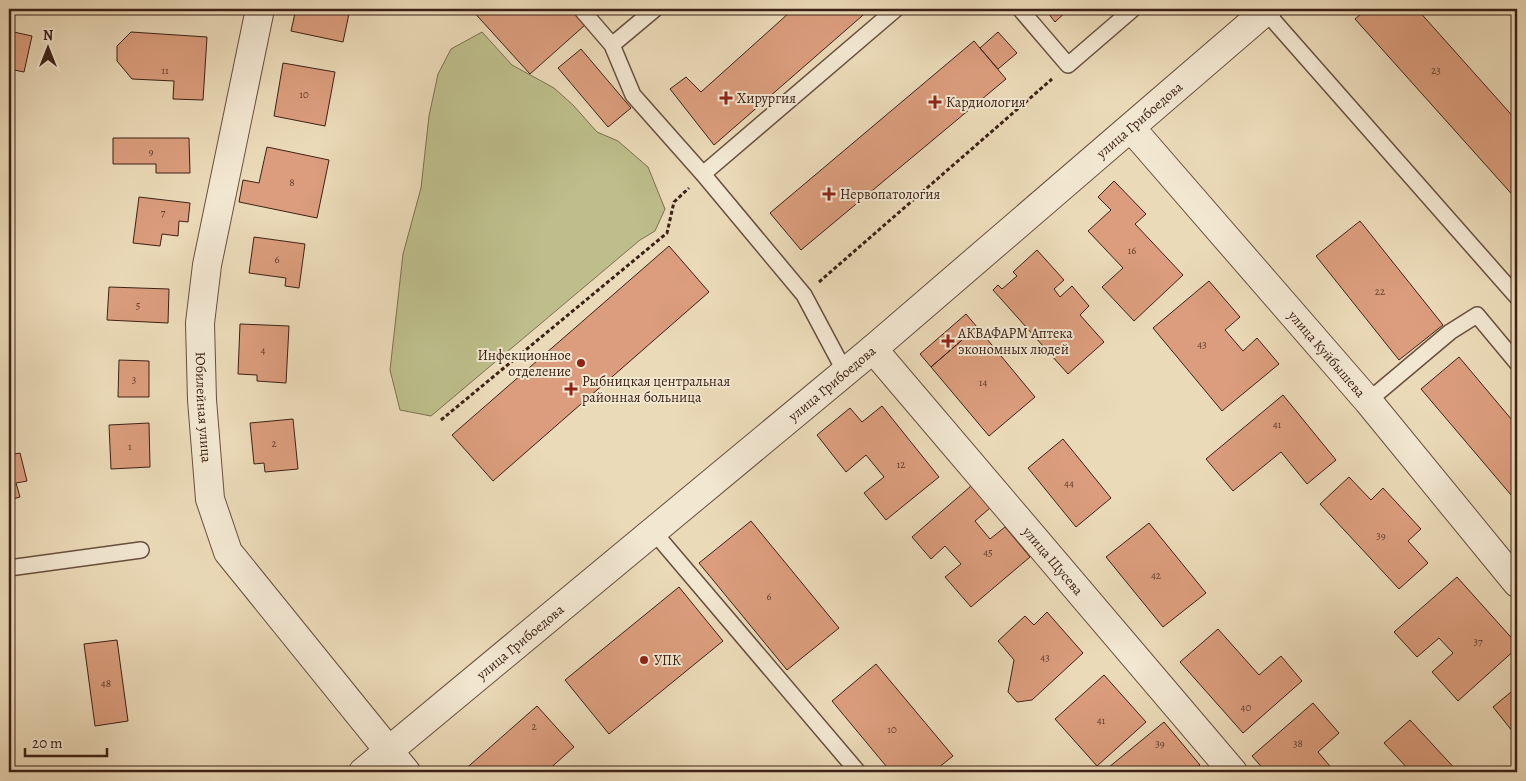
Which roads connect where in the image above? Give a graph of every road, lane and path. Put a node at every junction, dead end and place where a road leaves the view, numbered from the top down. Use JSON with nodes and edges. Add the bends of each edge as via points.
{"nodes":[{"id":1,"x":260,"y":9,"type":"edge"},
{"id":2,"x":581,"y":9,"type":"edge"},
{"id":3,"x":655,"y":9,"type":"edge"},
{"id":4,"x":896,"y":9,"type":"edge"},
{"id":5,"x":1020,"y":9,"type":"edge"},
{"id":6,"x":1133,"y":9,"type":"edge"},
{"id":7,"x":1267,"y":10,"type":"edge"},
{"id":8,"x":612,"y":45,"type":"junction"},
{"id":9,"x":1068,"y":65,"type":"junction"},
{"id":10,"x":1131,"y":128,"type":"junction"},
{"id":11,"x":703,"y":174,"type":"junction"},
{"id":12,"x":804,"y":295,"type":"junction"},
{"id":13,"x":1517,"y":297,"type":"edge"},
{"id":14,"x":873,"y":349,"type":"junction"},
{"id":15,"x":1517,"y":363,"type":"edge"},
{"id":16,"x":845,"y":372,"type":"junction"},
{"id":17,"x":1368,"y":401,"type":"junction"},
{"id":18,"x":441,"y":420,"type":"dead end"},
{"id":19,"x":653,"y":531,"type":"junction"},
{"id":20,"x":141,"y":550,"type":"dead end"},
{"id":21,"x":9,"y":568,"type":"edge"},
{"id":22,"x":1517,"y":583,"type":"edge"},
{"id":23,"x":388,"y":751,"type":"junction"},
{"id":24,"x":362,"y":772,"type":"edge"},
{"id":25,"x":406,"y":772,"type":"edge"},
{"id":26,"x":858,"y":772,"type":"edge"},
{"id":27,"x":1233,"y":772,"type":"edge"}],
"edges":[{"from":1,"to":23,"type":"street","name":"Юбилейная улица","via":[[207,265],[200,323],[210,499],[228,552]]},
{"from":2,"to":8,"type":"lane"},
{"from":3,"to":8,"type":"lane"},
{"from":4,"to":11,"type":"lane"},
{"from":5,"to":9,"type":"lane"},
{"from":6,"to":9,"type":"lane"},
{"from":7,"to":10,"type":"street","name":"улица Грибоедова"},
{"from":7,"to":13,"type":"lane"},
{"from":8,"to":11,"type":"lane","via":[[633,95]]},
{"from":9,"to":12,"type":"path"},
{"from":10,"to":14,"type":"street","name":"улица Грибоедова"},
{"from":10,"to":17,"type":"street","name":"улица Куйбышева"},
{"from":11,"to":12,"type":"lane"},
{"from":11,"to":18,"type":"path","via":[[674,202],[667,233]]},
{"from":12,"to":16,"type":"lane"},
{"from":14,"to":16,"type":"street","name":"улица Грибоедова"},
{"from":14,"to":27,"type":"street","name":"улица Щусева"},
{"from":15,"to":17,"type":"lane","via":[[1477,315],[1450,332]]},
{"from":16,"to":19,"type":"street","name":"улица Грибоедова"},
{"from":17,"to":22,"type":"street","name":"улица Куйбышева"},
{"from":19,"to":23,"type":"street","name":"улица Грибоедова"},
{"from":19,"to":26,"type":"lane"},
{"from":20,"to":21,"type":"lane"},
{"from":23,"to":24,"type":"street","name":"улица Грибоедова"},
{"from":23,"to":25,"type":"street","name":"Юбилейная улица"}]}
